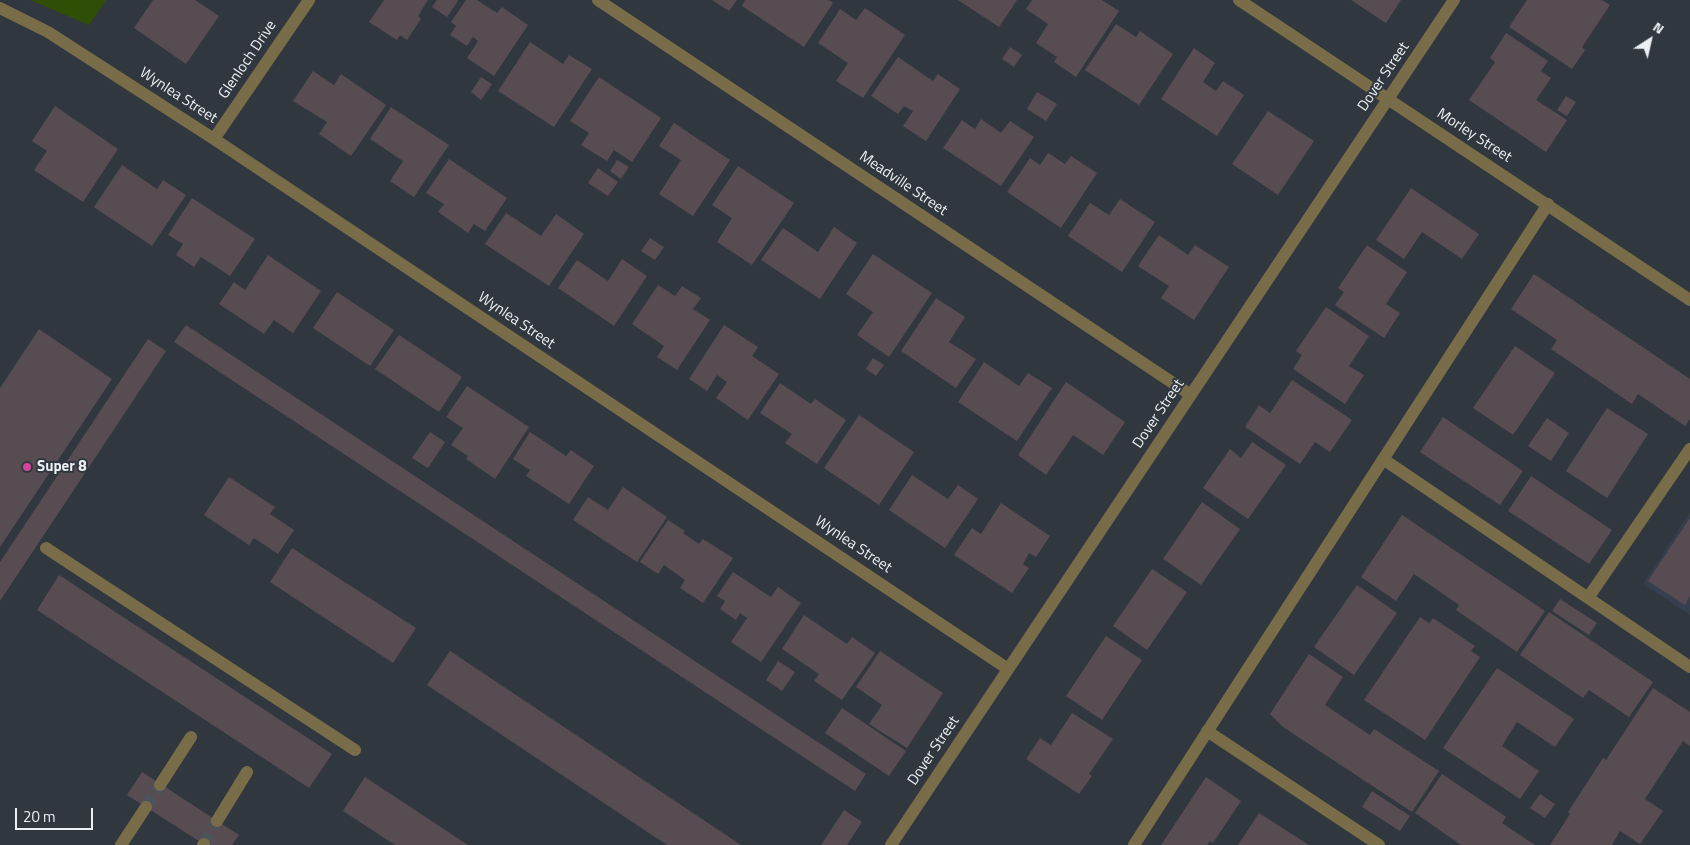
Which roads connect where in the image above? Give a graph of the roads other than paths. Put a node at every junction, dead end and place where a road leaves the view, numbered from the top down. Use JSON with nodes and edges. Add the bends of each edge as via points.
{"nodes":[{"id":1,"x":309,"y":0,"type":"edge"},
{"id":2,"x":598,"y":0,"type":"edge"},
{"id":3,"x":1239,"y":0,"type":"edge"},
{"id":4,"x":1454,"y":0,"type":"edge"},
{"id":5,"x":0,"y":8,"type":"edge"},
{"id":6,"x":1388,"y":99,"type":"junction"},
{"id":7,"x":214,"y":139,"type":"junction"},
{"id":8,"x":1548,"y":204,"type":"junction"},
{"id":9,"x":1690,"y":300,"type":"edge"},
{"id":10,"x":1191,"y":395,"type":"junction"},
{"id":11,"x":1690,"y":449,"type":"edge"},
{"id":12,"x":1383,"y":459,"type":"junction"},
{"id":13,"x":46,"y":548,"type":"dead end"},
{"id":14,"x":1588,"y":598,"type":"junction"},
{"id":15,"x":1690,"y":667,"type":"edge"},
{"id":16,"x":1008,"y":669,"type":"junction"},
{"id":17,"x":1207,"y":731,"type":"junction"},
{"id":18,"x":192,"y":737,"type":"dead end"},
{"id":19,"x":355,"y":750,"type":"dead end"},
{"id":20,"x":247,"y":772,"type":"dead end"},
{"id":21,"x":160,"y":785,"type":"tunnel mouth"},
{"id":22,"x":146,"y":806,"type":"tunnel mouth"},
{"id":23,"x":217,"y":821,"type":"tunnel mouth"},
{"id":24,"x":123,"y":844,"type":"edge"},
{"id":25,"x":891,"y":845,"type":"edge"},
{"id":26,"x":1134,"y":845,"type":"edge"},
{"id":27,"x":1379,"y":845,"type":"edge"}],
"edges":[{"from":1,"to":7,"type":"street","name":"Glenloch Drive"},
{"from":2,"to":10,"type":"street","name":"Meadville Street"},
{"from":3,"to":6,"type":"street","name":"Morley Street"},
{"from":4,"to":6,"type":"street","name":"Dover Street"},
{"from":5,"to":7,"type":"street","name":"Wynlea Street","via":[[48,32]]},
{"from":6,"to":8,"type":"street","name":"Morley Street"},
{"from":6,"to":10,"type":"street","name":"Dover Street"},
{"from":7,"to":16,"type":"street","name":"Wynlea Street"},
{"from":8,"to":9,"type":"street","name":"Morley Street"},
{"from":8,"to":12,"type":"street"},
{"from":10,"to":16,"type":"street","name":"Dover Street"},
{"from":11,"to":14,"type":"street"},
{"from":12,"to":14,"type":"street"},
{"from":12,"to":17,"type":"street"},
{"from":13,"to":19,"type":"street"},
{"from":14,"to":15,"type":"street"},
{"from":16,"to":25,"type":"street","name":"Dover Street"},
{"from":17,"to":26,"type":"street"},
{"from":17,"to":27,"type":"street"},
{"from":18,"to":21,"type":"street"},
{"from":20,"to":23,"type":"street"},
{"from":22,"to":24,"type":"street"}]}
